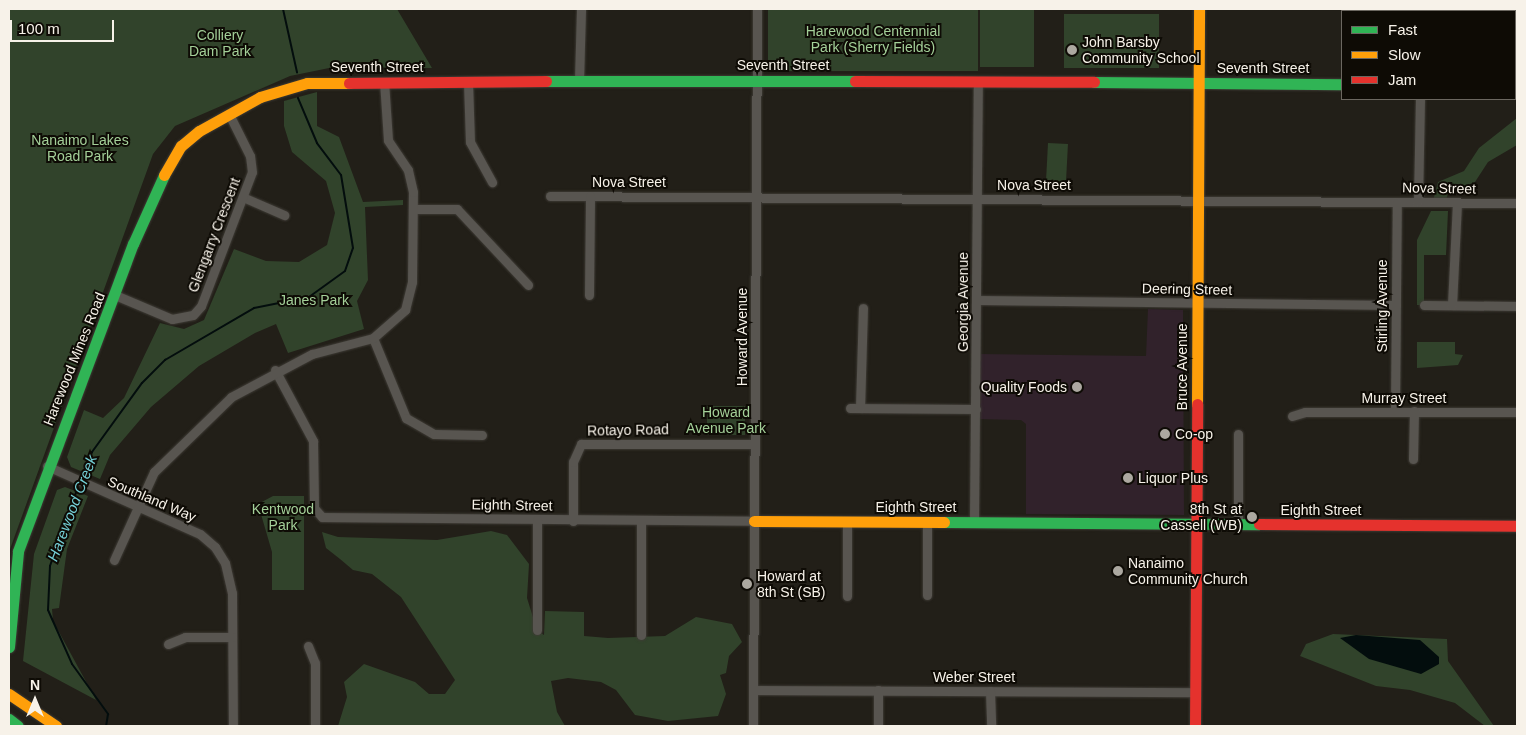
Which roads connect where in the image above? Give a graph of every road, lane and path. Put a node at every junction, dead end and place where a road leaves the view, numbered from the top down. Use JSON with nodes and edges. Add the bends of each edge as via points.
{"nodes":[{"id":1,"x":581,"y":9,"type":"edge"},
{"id":2,"x":758,"y":9,"type":"edge"},
{"id":3,"x":1199,"y":9,"type":"edge"},
{"id":4,"x":757,"y":80,"type":"junction"},
{"id":5,"x":578,"y":81,"type":"junction"},
{"id":6,"x":978,"y":81,"type":"junction"},
{"id":7,"x":384,"y":82,"type":"junction"},
{"id":8,"x":468,"y":82,"type":"junction"},
{"id":9,"x":1198,"y":83,"type":"junction"},
{"id":10,"x":1341,"y":84,"type":"edge"},
{"id":11,"x":1420,"y":100,"type":"edge"},
{"id":12,"x":229,"y":114,"type":"junction"},
{"id":13,"x":492,"y":182,"type":"dead end"},
{"id":14,"x":550,"y":196,"type":"dead end"},
{"id":15,"x":590,"y":196,"type":"junction"},
{"id":16,"x":756,"y":197,"type":"junction"},
{"id":17,"x":245,"y":198,"type":"junction"},
{"id":18,"x":979,"y":199,"type":"junction"},
{"id":19,"x":1198,"y":200,"type":"junction"},
{"id":20,"x":1397,"y":202,"type":"junction"},
{"id":21,"x":1418,"y":202,"type":"junction"},
{"id":22,"x":1457,"y":202,"type":"junction"},
{"id":23,"x":1517,"y":203,"type":"edge"},
{"id":24,"x":412,"y":209,"type":"junction"},
{"id":25,"x":284,"y":215,"type":"dead end"},
{"id":26,"x":528,"y":285,"type":"dead end"},
{"id":27,"x":115,"y":295,"type":"junction"},
{"id":28,"x":589,"y":295,"type":"dead end"},
{"id":29,"x":978,"y":300,"type":"junction"},
{"id":30,"x":1197,"y":303,"type":"junction"},
{"id":31,"x":1396,"y":305,"type":"junction"},
{"id":32,"x":1424,"y":305,"type":"dead end"},
{"id":33,"x":1452,"y":305,"type":"junction"},
{"id":34,"x":1517,"y":306,"type":"edge"},
{"id":35,"x":863,"y":308,"type":"dead end"},
{"id":36,"x":373,"y":338,"type":"junction"},
{"id":37,"x":276,"y":370,"type":"junction"},
{"id":38,"x":850,"y":408,"type":"dead end"},
{"id":39,"x":860,"y":408,"type":"junction"},
{"id":40,"x":976,"y":409,"type":"junction"},
{"id":41,"x":1395,"y":411,"type":"junction"},
{"id":42,"x":1414,"y":411,"type":"junction"},
{"id":43,"x":1517,"y":412,"type":"edge"},
{"id":44,"x":1292,"y":416,"type":"dead end"},
{"id":45,"x":1238,"y":434,"type":"dead end"},
{"id":46,"x":482,"y":435,"type":"dead end"},
{"id":47,"x":755,"y":444,"type":"junction"},
{"id":48,"x":1413,"y":459,"type":"dead end"},
{"id":49,"x":46,"y":466,"type":"junction"},
{"id":50,"x":140,"y":507,"type":"junction"},
{"id":51,"x":537,"y":520,"type":"junction"},
{"id":52,"x":573,"y":521,"type":"junction"},
{"id":53,"x":641,"y":521,"type":"junction"},
{"id":54,"x":754,"y":521,"type":"junction"},
{"id":55,"x":847,"y":522,"type":"junction"},
{"id":56,"x":927,"y":522,"type":"junction"},
{"id":57,"x":974,"y":522,"type":"junction"},
{"id":58,"x":1196,"y":524,"type":"junction"},
{"id":59,"x":1238,"y":524,"type":"junction"},
{"id":60,"x":1517,"y":526,"type":"edge"},
{"id":61,"x":114,"y":560,"type":"dead end"},
{"id":62,"x":927,"y":595,"type":"dead end"},
{"id":63,"x":847,"y":596,"type":"dead end"},
{"id":64,"x":537,"y":630,"type":"dead end"},
{"id":65,"x":641,"y":635,"type":"dead end"},
{"id":66,"x":232,"y":637,"type":"junction"},
{"id":67,"x":168,"y":644,"type":"dead end"},
{"id":68,"x":308,"y":646,"type":"dead end"},
{"id":69,"x":9,"y":647,"type":"edge"},
{"id":70,"x":754,"y":690,"type":"junction"},
{"id":71,"x":878,"y":690,"type":"junction"},
{"id":72,"x":990,"y":691,"type":"junction"},
{"id":73,"x":1195,"y":692,"type":"junction"},
{"id":74,"x":9,"y":694,"type":"edge"},
{"id":75,"x":9,"y":719,"type":"edge"},
{"id":76,"x":18,"y":726,"type":"edge"},
{"id":77,"x":56,"y":726,"type":"edge"},
{"id":78,"x":233,"y":726,"type":"edge"},
{"id":79,"x":315,"y":726,"type":"edge"},
{"id":80,"x":753,"y":726,"type":"edge"},
{"id":81,"x":878,"y":726,"type":"edge"},
{"id":82,"x":990,"y":726,"type":"edge"},
{"id":83,"x":1195,"y":726,"type":"edge"}],
"edges":[{"from":1,"to":5,"type":"street"},
{"from":2,"to":4,"type":"street","name":"Howard Avenue"},
{"from":3,"to":9,"type":"main road","name":"Bruce Avenue"},
{"from":4,"to":5,"type":"main road","name":"Seventh Street"},
{"from":4,"to":6,"type":"main road","name":"Seventh Street"},
{"from":4,"to":16,"type":"street","name":"Howard Avenue"},
{"from":5,"to":8,"type":"main road","name":"Seventh Street"},
{"from":6,"to":9,"type":"main road","name":"Seventh Street"},
{"from":6,"to":18,"type":"street","name":"Georgia Avenue"},
{"from":7,"to":8,"type":"main road","name":"Seventh Street"},
{"from":7,"to":12,"type":"main road","name":"Seventh Street","via":[[307,83],[260,97]]},
{"from":7,"to":24,"type":"street","via":[[388,140],[408,170]]},
{"from":8,"to":13,"type":"street","via":[[470,142]]},
{"from":9,"to":10,"type":"main road","name":"Seventh Street"},
{"from":9,"to":19,"type":"main road","name":"Bruce Avenue"},
{"from":11,"to":21,"type":"street"},
{"from":12,"to":17,"type":"street","name":"Glengarry Crescent","via":[[250,156],[252,172]]},
{"from":12,"to":27,"type":"main road","name":"Harewood Mines Road","via":[[199,131],[176,154],[133,244]]},
{"from":14,"to":15,"type":"street","name":"Nova Street"},
{"from":15,"to":16,"type":"street","name":"Nova Street"},
{"from":15,"to":28,"type":"street"},
{"from":16,"to":18,"type":"street","name":"Nova Street"},
{"from":16,"to":47,"type":"street","name":"Howard Avenue"},
{"from":17,"to":25,"type":"street"},
{"from":17,"to":27,"type":"street","name":"Glengarry Crescent","via":[[201,306],[193,315],[172,318]]},
{"from":18,"to":19,"type":"street","name":"Nova Street"},
{"from":18,"to":29,"type":"street","name":"Georgia Avenue"},
{"from":19,"to":20,"type":"street","name":"Nova Street"},
{"from":19,"to":30,"type":"main road","name":"Bruce Avenue"},
{"from":20,"to":21,"type":"street","name":"Nova Street"},
{"from":20,"to":31,"type":"street","name":"Stirling Avenue"},
{"from":21,"to":22,"type":"street","name":"Nova Street"},
{"from":22,"to":23,"type":"street","name":"Nova Street"},
{"from":22,"to":33,"type":"street"},
{"from":24,"to":26,"type":"street","via":[[457,210]]},
{"from":24,"to":36,"type":"street","via":[[411,292],[405,310]]},
{"from":27,"to":49,"type":"main road","name":"Harewood Mines Road"},
{"from":29,"to":30,"type":"street","name":"Deering Street"},
{"from":29,"to":40,"type":"street","name":"Georgia Avenue"},
{"from":30,"to":31,"type":"street","name":"Deering Street"},
{"from":30,"to":58,"type":"main road","name":"Bruce Avenue"},
{"from":31,"to":41,"type":"street","name":"Stirling Avenue"},
{"from":32,"to":33,"type":"street"},
{"from":33,"to":34,"type":"street"},
{"from":35,"to":39,"type":"street"},
{"from":36,"to":37,"type":"street","via":[[312,354]]},
{"from":36,"to":46,"type":"street","via":[[406,418],[434,434]]},
{"from":37,"to":50,"type":"street","via":[[231,397],[199,425],[154,472]]},
{"from":37,"to":51,"type":"street","name":"Eighth Street","via":[[312,441],[317,513],[328,519]]},
{"from":38,"to":39,"type":"street"},
{"from":39,"to":40,"type":"street"},
{"from":40,"to":57,"type":"street","name":"Georgia Avenue"},
{"from":41,"to":42,"type":"street","name":"Murray Street"},
{"from":41,"to":44,"type":"street","name":"Murray Street","via":[[1305,412]]},
{"from":42,"to":43,"type":"street","name":"Murray Street"},
{"from":42,"to":48,"type":"street"},
{"from":45,"to":59,"type":"street"},
{"from":47,"to":52,"type":"street","name":"Rotayo Road","via":[[581,444],[574,453]]},
{"from":47,"to":54,"type":"street","name":"Howard Avenue"},
{"from":49,"to":50,"type":"street","name":"Southland Way"},
{"from":49,"to":69,"type":"main road","name":"Harewood Mines Road","via":[[18,552]]},
{"from":50,"to":61,"type":"street"},
{"from":50,"to":66,"type":"street","name":"Southland Way","via":[[200,534],[215,547],[230,579]]},
{"from":51,"to":52,"type":"street","name":"Eighth Street"},
{"from":51,"to":64,"type":"street"},
{"from":52,"to":53,"type":"street","name":"Eighth Street"},
{"from":53,"to":54,"type":"street","name":"Eighth Street"},
{"from":53,"to":65,"type":"street"},
{"from":54,"to":55,"type":"main road","name":"Eighth Street"},
{"from":54,"to":70,"type":"street","name":"Howard Avenue"},
{"from":55,"to":56,"type":"main road","name":"Eighth Street"},
{"from":55,"to":63,"type":"street"},
{"from":56,"to":57,"type":"main road","name":"Eighth Street"},
{"from":56,"to":62,"type":"street"},
{"from":57,"to":58,"type":"main road","name":"Eighth Street"},
{"from":58,"to":59,"type":"main road","name":"Eighth Street"},
{"from":58,"to":73,"type":"main road","name":"Bruce Avenue"},
{"from":59,"to":60,"type":"main road","name":"Eighth Street"},
{"from":66,"to":67,"type":"street","via":[[185,637]]},
{"from":66,"to":78,"type":"street","name":"Southland Way"},
{"from":68,"to":79,"type":"street","via":[[315,663]]},
{"from":70,"to":71,"type":"street","name":"Weber Street"},
{"from":70,"to":80,"type":"street","name":"Howard Avenue"},
{"from":71,"to":72,"type":"street","name":"Weber Street"},
{"from":71,"to":81,"type":"street"},
{"from":72,"to":73,"type":"street","name":"Weber Street"},
{"from":72,"to":82,"type":"street"},
{"from":73,"to":83,"type":"main road","name":"Bruce Avenue"},
{"from":74,"to":77,"type":"main road"},
{"from":75,"to":76,"type":"main road"}]}
